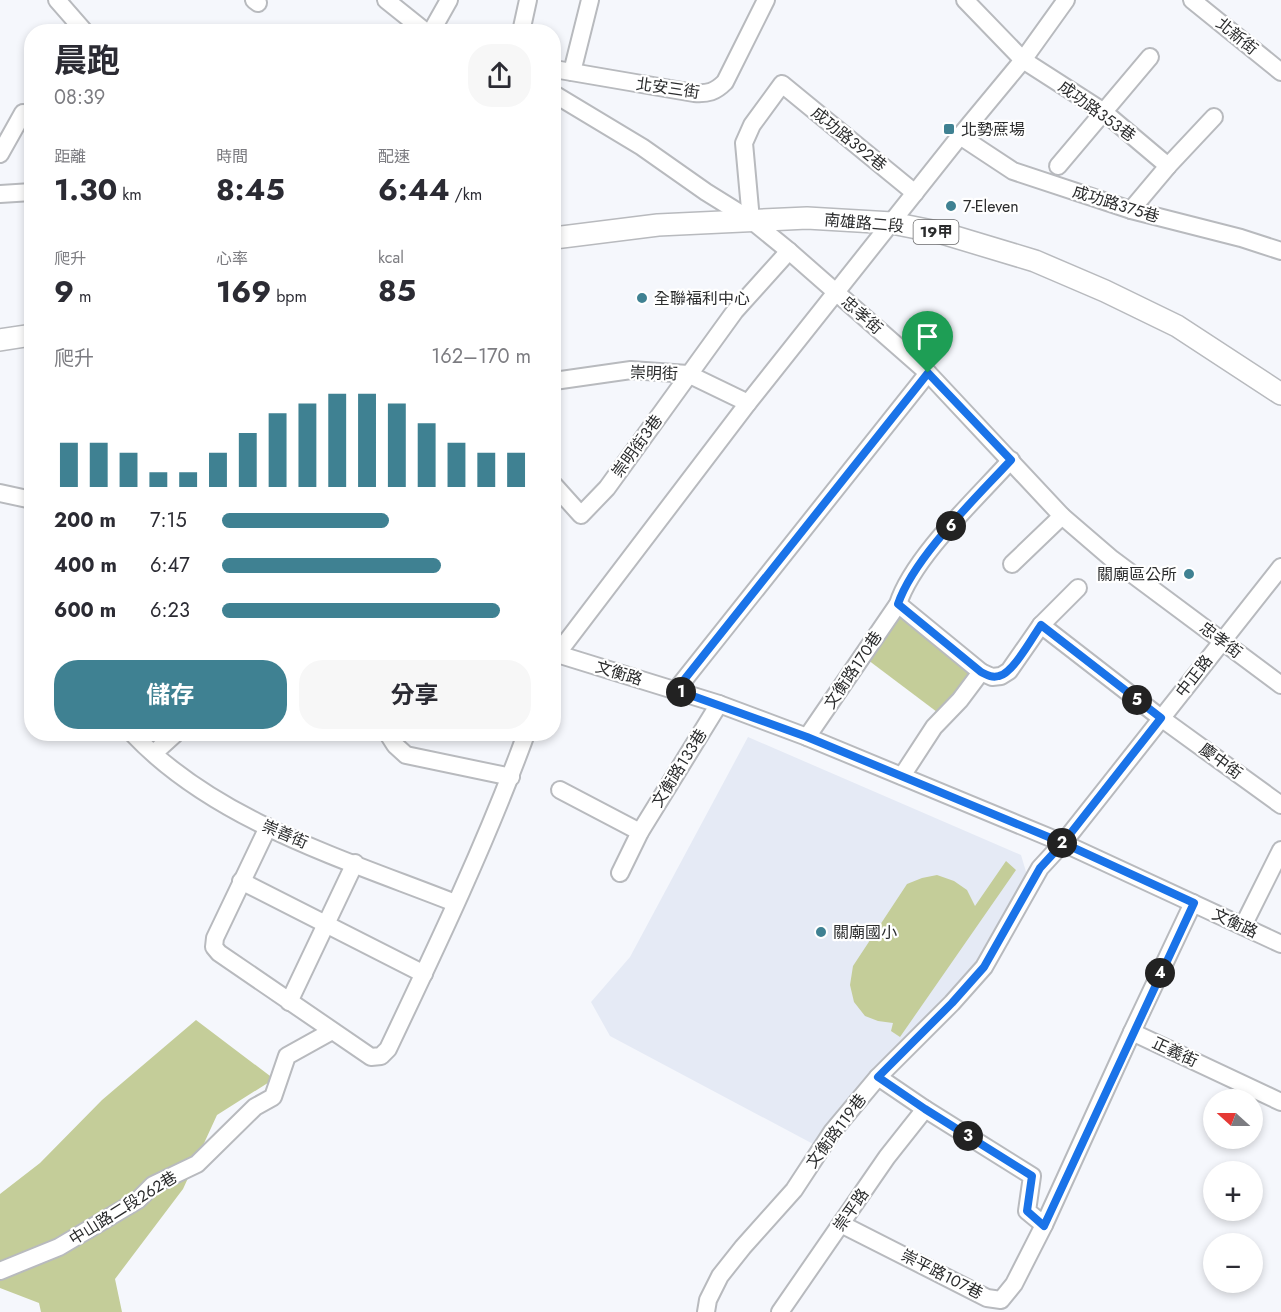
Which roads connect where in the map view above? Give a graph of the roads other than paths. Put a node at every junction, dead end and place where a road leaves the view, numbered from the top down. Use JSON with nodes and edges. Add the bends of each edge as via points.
{"nodes":[{"id":1,"x":57,"y":0,"type":"edge"},
{"id":2,"x":449,"y":0,"type":"edge"},
{"id":3,"x":528,"y":0,"type":"edge"},
{"id":4,"x":590,"y":0,"type":"edge"},
{"id":5,"x":965,"y":0,"type":"edge"},
{"id":6,"x":1066,"y":0,"type":"edge"},
{"id":7,"x":1192,"y":0,"type":"edge"},
{"id":8,"x":763,"y":1,"type":"edge"},
{"id":9,"x":394,"y":3,"type":"edge"},
{"id":10,"x":78,"y":24,"type":"edge"},
{"id":11,"x":417,"y":24,"type":"edge"},
{"id":12,"x":436,"y":24,"type":"edge"},
{"id":13,"x":523,"y":24,"type":"edge"},
{"id":14,"x":1150,"y":57,"type":"dead end"},
{"id":15,"x":1023,"y":60,"type":"junction"},
{"id":16,"x":561,"y":70,"type":"edge"},
{"id":17,"x":572,"y":72,"type":"junction"},
{"id":18,"x":1281,"y":72,"type":"edge"},
{"id":19,"x":561,"y":98,"type":"edge"},
{"id":20,"x":1104,"y":112,"type":"junction"},
{"id":21,"x":23,"y":113,"type":"dead end"},
{"id":22,"x":1214,"y":117,"type":"dead end"},
{"id":23,"x":960,"y":136,"type":"junction"},
{"id":24,"x":0,"y":154,"type":"edge"},
{"id":25,"x":1058,"y":166,"type":"dead end"},
{"id":26,"x":1168,"y":166,"type":"junction"},
{"id":27,"x":24,"y":192,"type":"edge"},
{"id":28,"x":915,"y":193,"type":"junction"},
{"id":29,"x":0,"y":194,"type":"edge"},
{"id":30,"x":1131,"y":210,"type":"junction"},
{"id":31,"x":751,"y":220,"type":"junction"},
{"id":32,"x":892,"y":223,"type":"junction"},
{"id":33,"x":561,"y":236,"type":"edge"},
{"id":34,"x":789,"y":251,"type":"junction"},
{"id":35,"x":1281,"y":251,"type":"edge"},
{"id":36,"x":836,"y":292,"type":"junction"},
{"id":37,"x":24,"y":336,"type":"edge"},
{"id":38,"x":0,"y":340,"type":"edge"},
{"id":39,"x":928,"y":373,"type":"junction"},
{"id":40,"x":688,"y":374,"type":"junction"},
{"id":41,"x":561,"y":380,"type":"edge"},
{"id":42,"x":1281,"y":394,"type":"edge"},
{"id":43,"x":748,"y":403,"type":"junction"},
{"id":44,"x":1011,"y":460,"type":"junction"},
{"id":45,"x":561,"y":492,"type":"edge"},
{"id":46,"x":0,"y":493,"type":"edge"},
{"id":47,"x":24,"y":498,"type":"edge"},
{"id":48,"x":1062,"y":516,"type":"junction"},
{"id":49,"x":1012,"y":564,"type":"dead end"},
{"id":50,"x":1281,"y":567,"type":"edge"},
{"id":51,"x":1078,"y":588,"type":"dead end"},
{"id":52,"x":898,"y":604,"type":"junction"},
{"id":53,"x":1041,"y":625,"type":"junction"},
{"id":54,"x":1222,"y":641,"type":"junction"},
{"id":55,"x":561,"y":645,"type":"edge"},
{"id":56,"x":561,"y":656,"type":"edge"},
{"id":57,"x":981,"y":672,"type":"junction"},
{"id":58,"x":1281,"y":685,"type":"edge"},
{"id":59,"x":676,"y":690,"type":"junction"},
{"id":60,"x":718,"y":704,"type":"junction"},
{"id":61,"x":1161,"y":718,"type":"junction"},
{"id":62,"x":807,"y":737,"type":"junction"},
{"id":63,"x":141,"y":741,"type":"edge"},
{"id":64,"x":167,"y":741,"type":"edge"},
{"id":65,"x":392,"y":741,"type":"edge"},
{"id":66,"x":524,"y":741,"type":"edge"},
{"id":67,"x":154,"y":753,"type":"junction"},
{"id":68,"x":902,"y":776,"type":"junction"},
{"id":69,"x":511,"y":777,"type":"junction"},
{"id":70,"x":560,"y":790,"type":"dead end"},
{"id":71,"x":1281,"y":805,"type":"edge"},
{"id":72,"x":268,"y":827,"type":"junction"},
{"id":73,"x":640,"y":832,"type":"junction"},
{"id":74,"x":1063,"y":843,"type":"junction"},
{"id":75,"x":1281,"y":850,"type":"edge"},
{"id":76,"x":354,"y":863,"type":"junction"},
{"id":77,"x":620,"y":873,"type":"dead end"},
{"id":78,"x":241,"y":881,"type":"junction"},
{"id":79,"x":455,"y":903,"type":"junction"},
{"id":80,"x":1194,"y":903,"type":"junction"},
{"id":81,"x":326,"y":926,"type":"junction"},
{"id":82,"x":1243,"y":926,"type":"junction"},
{"id":83,"x":1281,"y":944,"type":"edge"},
{"id":84,"x":424,"y":974,"type":"junction"},
{"id":85,"x":289,"y":1002,"type":"junction"},
{"id":86,"x":332,"y":1031,"type":"junction"},
{"id":87,"x":1132,"y":1032,"type":"junction"},
{"id":88,"x":878,"y":1077,"type":"junction"},
{"id":89,"x":1281,"y":1102,"type":"edge"},
{"id":90,"x":925,"y":1109,"type":"junction"},
{"id":91,"x":842,"y":1224,"type":"junction"},
{"id":92,"x":1044,"y":1226,"type":"junction"},
{"id":93,"x":0,"y":1271,"type":"edge"},
{"id":94,"x":706,"y":1312,"type":"edge"},
{"id":95,"x":780,"y":1312,"type":"edge"}],
"edges":[{"from":1,"to":10,"type":"street"},
{"from":2,"to":12,"type":"street"},
{"from":3,"to":13,"type":"street"},
{"from":4,"to":17,"type":"street"},
{"from":5,"to":15,"type":"street","name":"成功路353巷"},
{"from":6,"to":15,"type":"street"},
{"from":7,"to":18,"type":"street","name":"北新街"},
{"from":8,"to":17,"type":"street","name":"北安三街","via":[[725,82],[706,94]]},
{"from":9,"to":11,"type":"street"},
{"from":14,"to":20,"type":"street"},
{"from":15,"to":20,"type":"street","name":"成功路353巷"},
{"from":15,"to":23,"type":"street"},
{"from":16,"to":17,"type":"street","name":"北安三街"},
{"from":19,"to":31,"type":"street","name":"忠孝街"},
{"from":20,"to":25,"type":"street"},
{"from":20,"to":26,"type":"street","name":"成功路353巷"},
{"from":21,"to":24,"type":"street"},
{"from":22,"to":26,"type":"street"},
{"from":23,"to":28,"type":"street"},
{"from":23,"to":30,"type":"street","name":"成功路375巷","via":[[1013,171]]},
{"from":26,"to":30,"type":"street"},
{"from":27,"to":29,"type":"street"},
{"from":28,"to":31,"type":"street","name":"成功路392巷","via":[[782,84],[752,124],[744,143]]},
{"from":28,"to":32,"type":"street"},
{"from":30,"to":35,"type":"street","name":"成功路375巷"},
{"from":31,"to":32,"type":"main road","name":"南雄路二段","number":"19甲","via":[[807,218]]},
{"from":31,"to":33,"type":"main road","name":"南雄路二段","number":"19甲"},
{"from":31,"to":34,"type":"street","name":"忠孝街"},
{"from":32,"to":36,"type":"street"},
{"from":32,"to":42,"type":"main road","name":"南雄路二段","number":"19甲","via":[[942,233],[1035,261],[1105,291],[1177,326]]},
{"from":34,"to":36,"type":"street","name":"忠孝街"},
{"from":34,"to":40,"type":"street","name":"崇明街3巷","via":[[735,311]]},
{"from":36,"to":39,"type":"street","name":"忠孝街"},
{"from":36,"to":43,"type":"street"},
{"from":37,"to":38,"type":"main road"},
{"from":39,"to":44,"type":"street","name":"忠孝街"},
{"from":39,"to":59,"type":"street"},
{"from":40,"to":41,"type":"street","name":"崇明街","via":[[631,370]]},
{"from":40,"to":43,"type":"street","name":"崇明街"},
{"from":40,"to":45,"type":"street","name":"崇明街3巷","via":[[607,488],[582,515]]},
{"from":43,"to":55,"type":"street"},
{"from":44,"to":48,"type":"street","name":"忠孝街"},
{"from":44,"to":52,"type":"street","name":"文衡路170巷","via":[[936,542],[903,588]]},
{"from":46,"to":47,"type":"street"},
{"from":48,"to":49,"type":"street"},
{"from":48,"to":54,"type":"street","name":"忠孝街","via":[[1112,559]]},
{"from":50,"to":54,"type":"street","name":"中正路"},
{"from":51,"to":53,"type":"street"},
{"from":52,"to":57,"type":"street"},
{"from":52,"to":62,"type":"street","name":"文衡路170巷"},
{"from":53,"to":57,"type":"street","via":[[1009,671],[992,677]]},
{"from":53,"to":61,"type":"street","name":"慶中街"},
{"from":54,"to":58,"type":"street","name":"忠孝街"},
{"from":54,"to":61,"type":"street","name":"中正路"},
{"from":56,"to":59,"type":"street","name":"文衡路"},
{"from":57,"to":68,"type":"street","via":[[933,727]]},
{"from":59,"to":60,"type":"street","name":"文衡路"},
{"from":60,"to":62,"type":"street","name":"文衡路"},
{"from":60,"to":73,"type":"street","name":"文衡路133巷"},
{"from":61,"to":71,"type":"street","name":"慶中街"},
{"from":61,"to":74,"type":"street","name":"中正路"},
{"from":62,"to":68,"type":"street","name":"文衡路"},
{"from":63,"to":67,"type":"street","name":"崇善街"},
{"from":64,"to":67,"type":"street"},
{"from":65,"to":69,"type":"street","via":[[406,755]]},
{"from":66,"to":69,"type":"street"},
{"from":67,"to":72,"type":"street","name":"崇善街","via":[[211,797]]},
{"from":68,"to":74,"type":"street","name":"文衡路"},
{"from":69,"to":79,"type":"street"},
{"from":70,"to":73,"type":"street"},
{"from":72,"to":76,"type":"street","name":"崇善街"},
{"from":72,"to":78,"type":"street"},
{"from":73,"to":77,"type":"street","name":"文衡路133巷"},
{"from":74,"to":80,"type":"street","name":"文衡路"},
{"from":74,"to":88,"type":"street","name":"文衡路119巷","via":[[1040,868],[984,967]]},
{"from":75,"to":82,"type":"street"},
{"from":76,"to":79,"type":"street","name":"崇善街"},
{"from":76,"to":81,"type":"street"},
{"from":78,"to":81,"type":"street"},
{"from":78,"to":85,"type":"street","via":[[214,947]]},
{"from":79,"to":84,"type":"street"},
{"from":80,"to":82,"type":"street","name":"文衡路"},
{"from":80,"to":87,"type":"street","name":"正義街"},
{"from":81,"to":84,"type":"street"},
{"from":81,"to":85,"type":"street"},
{"from":82,"to":83,"type":"street","name":"文衡路"},
{"from":84,"to":86,"type":"street","via":[[381,1056],[371,1057]]},
{"from":85,"to":86,"type":"street"},
{"from":86,"to":93,"type":"street","name":"中山路二段262巷","via":[[287,1056],[273,1097],[255,1107],[198,1164],[153,1185],[138,1200],[58,1247]]},
{"from":87,"to":89,"type":"street","name":"正義街"},
{"from":87,"to":92,"type":"street","name":"崇平路107巷"},
{"from":88,"to":90,"type":"street"},
{"from":88,"to":94,"type":"street","name":"文衡路119巷","via":[[832,1132],[794,1190],[720,1276]]},
{"from":90,"to":91,"type":"street","name":"崇平路"},
{"from":90,"to":92,"type":"street","via":[[1032,1176],[1027,1211]]},
{"from":91,"to":92,"type":"street","name":"崇平路107巷","via":[[987,1298],[1001,1300],[1014,1284]]},
{"from":91,"to":95,"type":"street","name":"崇平路"}]}
